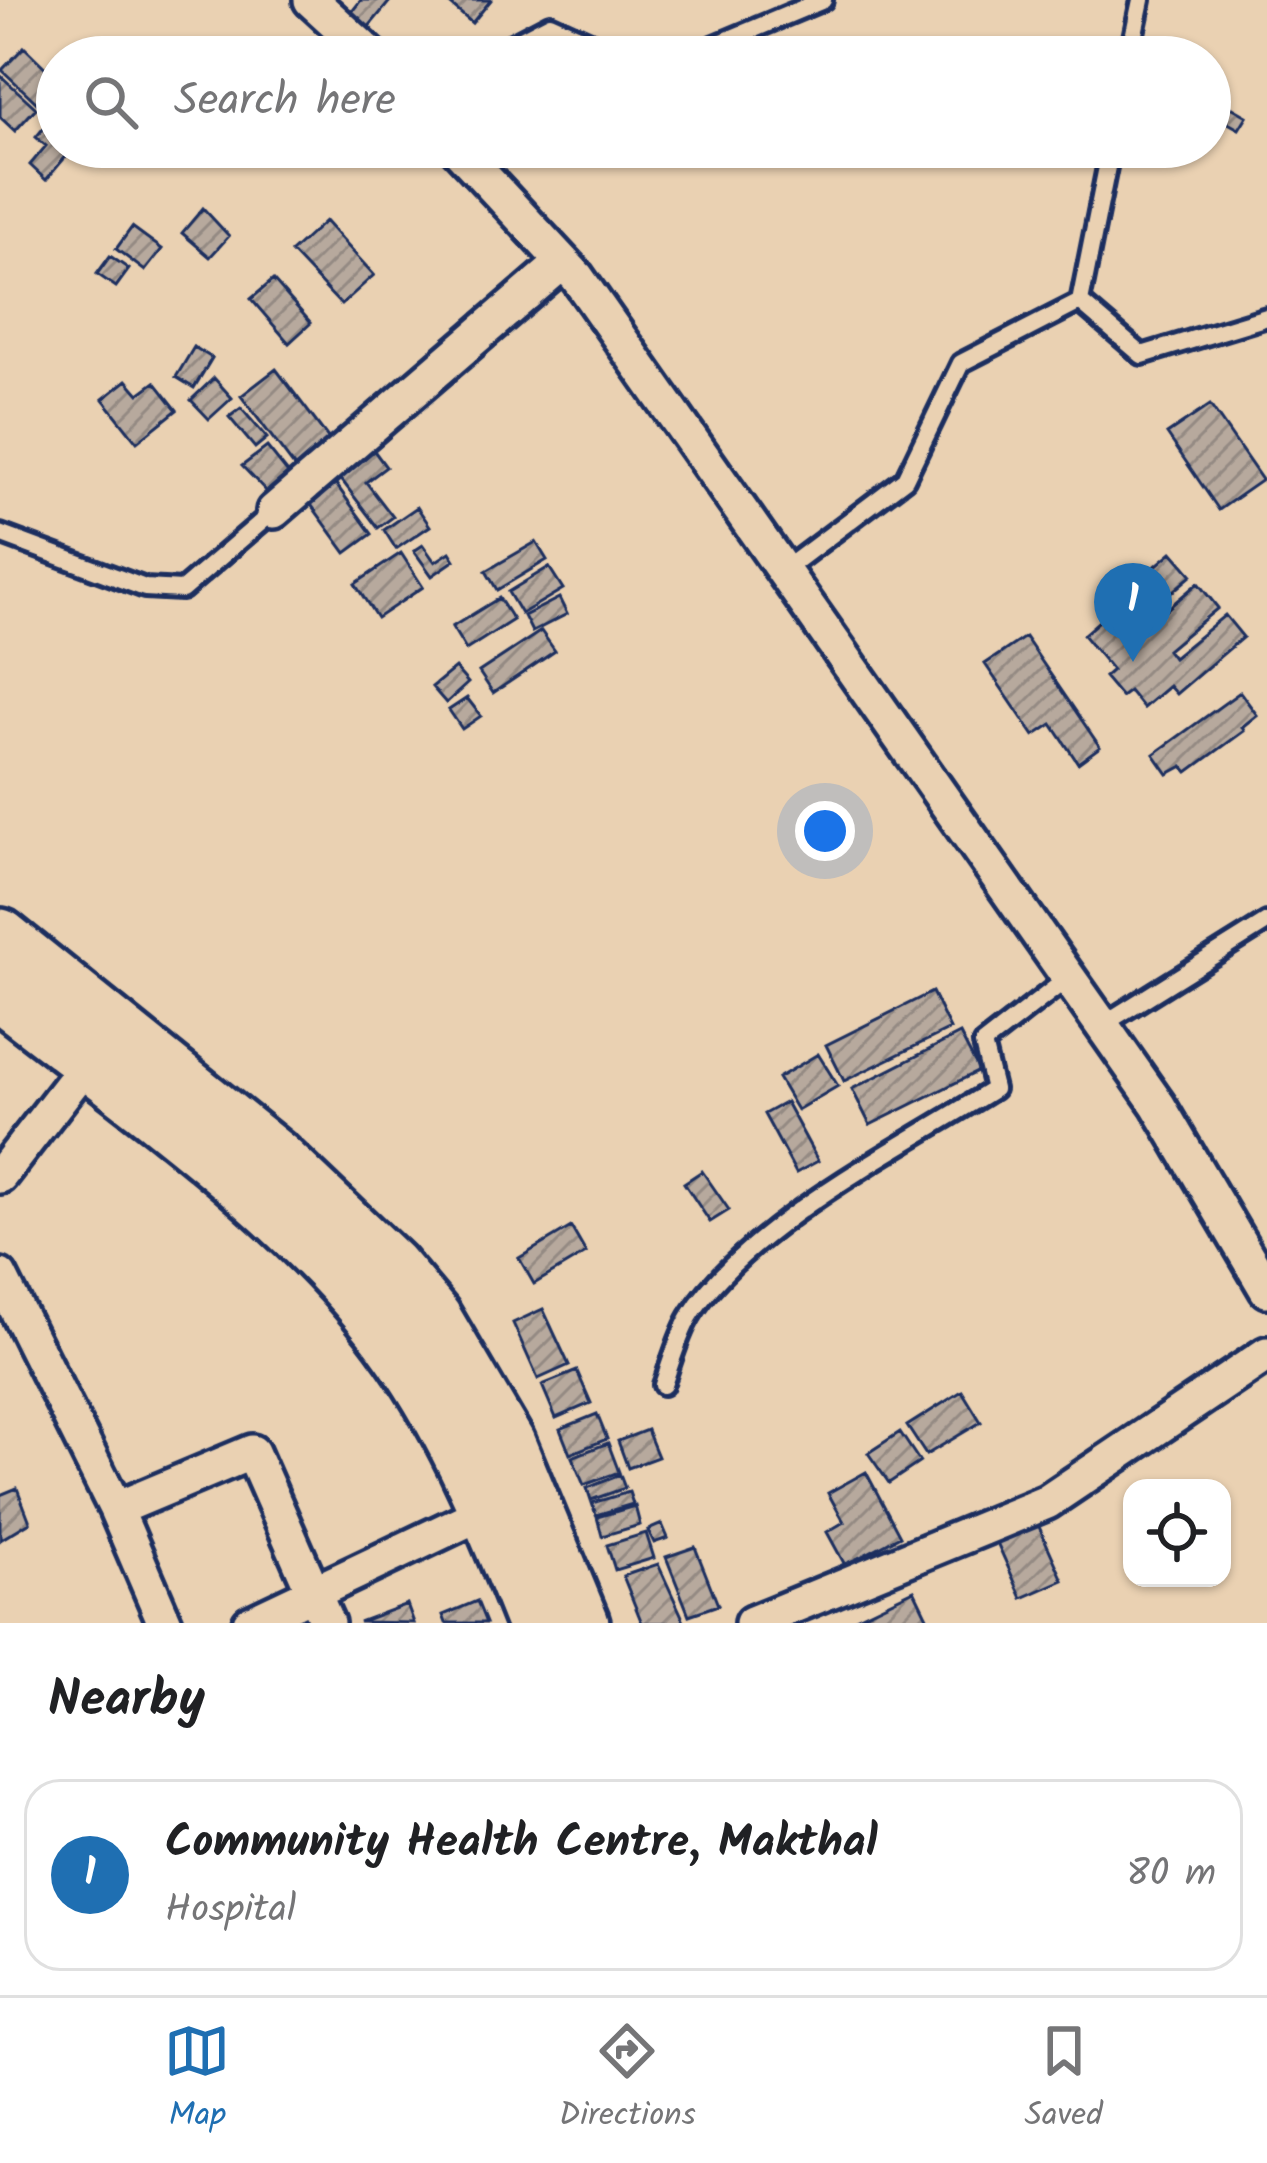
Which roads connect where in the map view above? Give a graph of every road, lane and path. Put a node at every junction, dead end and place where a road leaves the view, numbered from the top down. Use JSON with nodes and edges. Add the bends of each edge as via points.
{"nodes":[{"id":1,"x":311,"y":0,"type":"edge"},
{"id":2,"x":823,"y":0,"type":"edge"},
{"id":3,"x":1141,"y":0,"type":"edge"},
{"id":4,"x":350,"y":36,"type":"edge"},
{"id":5,"x":526,"y":36,"type":"edge"},
{"id":6,"x":578,"y":36,"type":"edge"},
{"id":7,"x":737,"y":36,"type":"edge"},
{"id":8,"x":1133,"y":36,"type":"edge"},
{"id":9,"x":476,"y":168,"type":"edge"},
{"id":10,"x":1107,"y":168,"type":"edge"},
{"id":11,"x":563,"y":262,"type":"junction"},
{"id":12,"x":1080,"y":302,"type":"junction"},
{"id":13,"x":1267,"y":317,"type":"edge"},
{"id":14,"x":274,"y":511,"type":"joint"},
{"id":15,"x":0,"y":534,"type":"edge"},
{"id":16,"x":783,"y":571,"type":"junction"},
{"id":17,"x":1267,"y":922,"type":"edge"},
{"id":18,"x":0,"y":938,"type":"edge"},
{"id":19,"x":1068,"y":978,"type":"junction"},
{"id":20,"x":0,"y":991,"type":"edge"},
{"id":21,"x":1102,"y":1025,"type":"junction"},
{"id":22,"x":89,"y":1061,"type":"junction"},
{"id":23,"x":0,"y":1176,"type":"edge"},
{"id":24,"x":0,"y":1276,"type":"edge"},
{"id":25,"x":1267,"y":1290,"type":"edge"},
{"id":26,"x":1267,"y":1354,"type":"edge"},
{"id":27,"x":663,"y":1385,"type":"dead end"},
{"id":28,"x":490,"y":1508,"type":"junction"},
{"id":29,"x":116,"y":1509,"type":"junction"},
{"id":30,"x":320,"y":1608,"type":"edge"},
{"id":31,"x":755,"y":1622,"type":"edge"},
{"id":32,"x":165,"y":1623,"type":"edge"},
{"id":33,"x":250,"y":1623,"type":"edge"},
{"id":34,"x":535,"y":1623,"type":"edge"},
{"id":35,"x":580,"y":1623,"type":"edge"}],
"edges":[{"from":1,"to":4,"type":"street"},
{"from":2,"to":7,"type":"lane"},
{"from":3,"to":8,"type":"lane"},
{"from":5,"to":6,"type":"lane","via":[[550,23]]},
{"from":9,"to":11,"type":"street"},
{"from":10,"to":12,"type":"lane"},
{"from":11,"to":14,"type":"street"},
{"from":11,"to":16,"type":"street"},
{"from":12,"to":13,"type":"lane","via":[[1142,355]]},
{"from":12,"to":16,"type":"lane","via":[[961,363],[905,479]]},
{"from":14,"to":15,"type":"lane","via":[[182,590],[145,587]]},
{"from":16,"to":19,"type":"street"},
{"from":17,"to":21,"type":"lane"},
{"from":18,"to":35,"type":"highway","via":[[276,1160],[390,1268],[432,1318],[506,1444]]},
{"from":19,"to":21,"type":"street"},
{"from":19,"to":27,"type":"lane","via":[[983,1044],[994,1089],[813,1203],[722,1273],[688,1318]]},
{"from":20,"to":22,"type":"highway"},
{"from":21,"to":25,"type":"street"},
{"from":22,"to":23,"type":"street"},
{"from":22,"to":28,"type":"highway","via":[[256,1198],[366,1306],[403,1352]]},
{"from":24,"to":29,"type":"street"},
{"from":26,"to":31,"type":"street","via":[[1047,1502]]},
{"from":28,"to":30,"type":"street"},
{"from":28,"to":34,"type":"highway"},
{"from":29,"to":30,"type":"street","via":[[252,1452]]},
{"from":29,"to":32,"type":"street"},
{"from":30,"to":33,"type":"street"}]}
